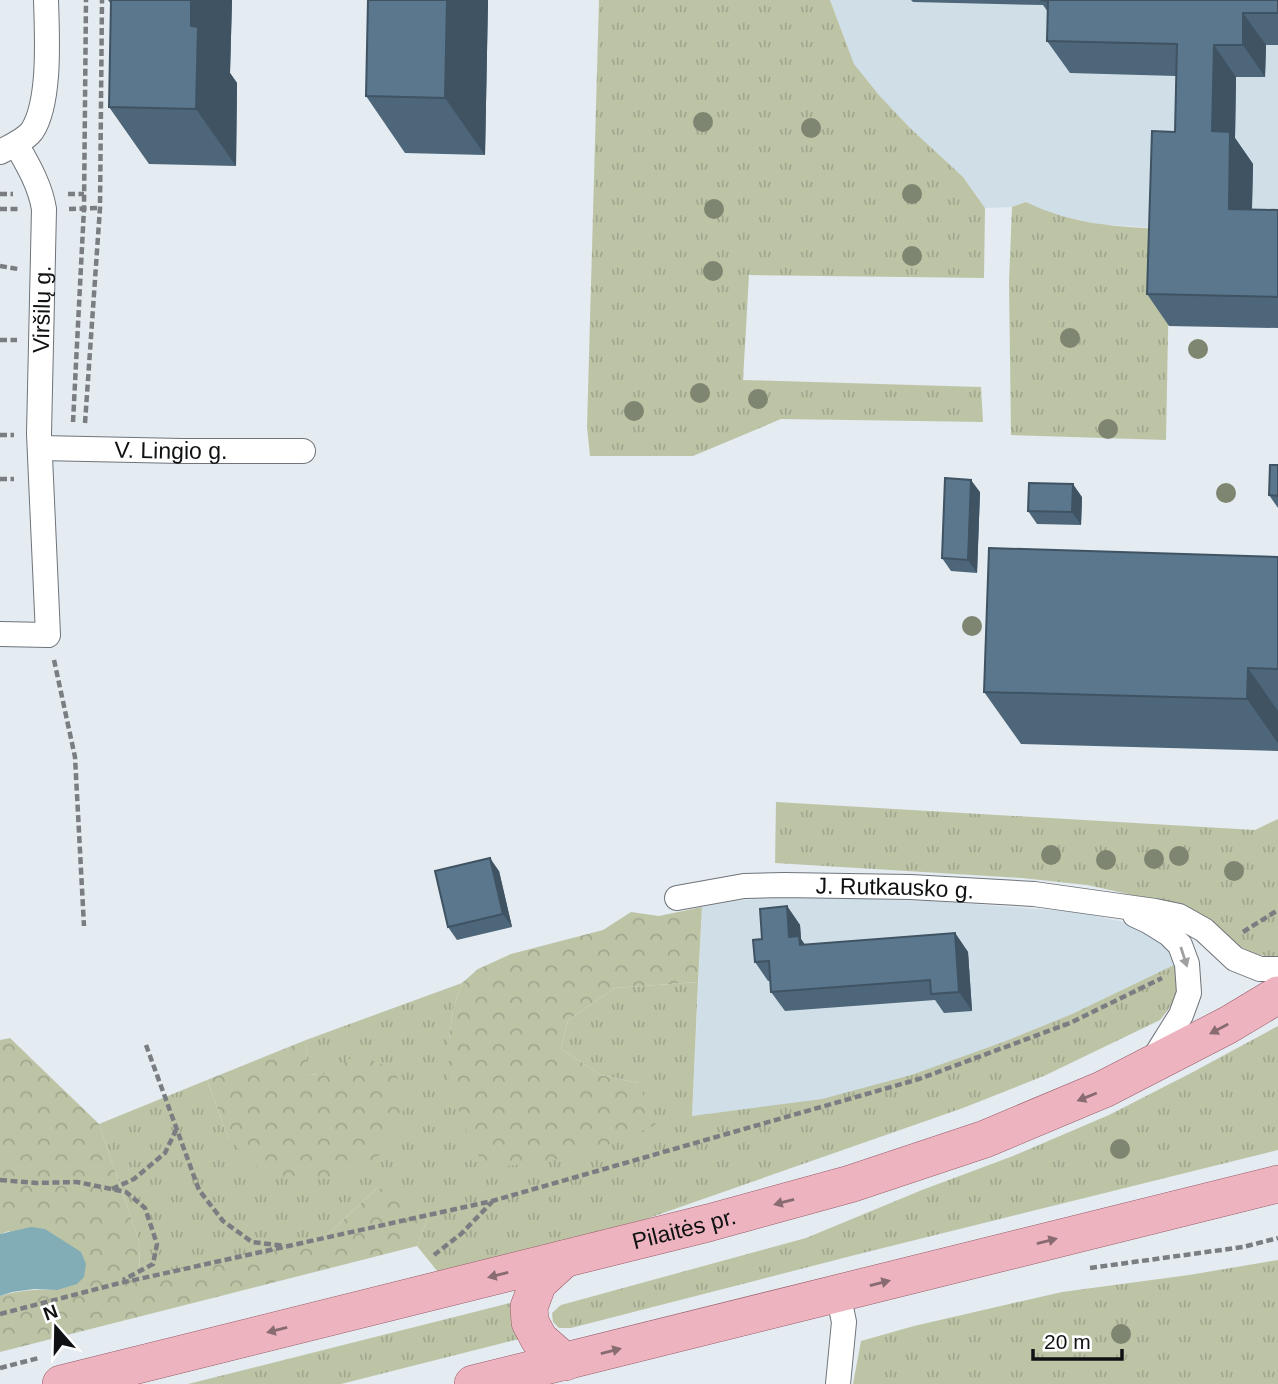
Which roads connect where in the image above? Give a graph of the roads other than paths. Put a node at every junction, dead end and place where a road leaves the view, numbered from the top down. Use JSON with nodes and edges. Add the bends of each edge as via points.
{"nodes":[{"id":1,"x":46,"y":0,"type":"edge"},
{"id":2,"x":8,"y":148,"type":"edge"},
{"id":3,"x":40,"y":447,"type":"junction"},
{"id":4,"x":303,"y":451,"type":"dead end"},
{"id":5,"x":0,"y":634,"type":"edge"},
{"id":6,"x":677,"y":898,"type":"dead end"},
{"id":7,"x":1112,"y":905,"type":"junction"},
{"id":8,"x":1278,"y":969,"type":"edge"},
{"id":9,"x":1278,"y":995,"type":"edge"},
{"id":10,"x":1148,"y":1067,"type":"junction"},
{"id":11,"x":1278,"y":1184,"type":"edge"},
{"id":12,"x":564,"y":1259,"type":"junction"},
{"id":13,"x":838,"y":1293,"type":"junction"},
{"id":14,"x":565,"y":1362,"type":"junction"},
{"id":15,"x":61,"y":1384,"type":"edge"},
{"id":16,"x":473,"y":1384,"type":"edge"},
{"id":17,"x":838,"y":1384,"type":"edge"}],
"edges":[{"from":1,"to":2,"type":"street","name":"Viršilų g.","via":[[41,109],[31,132]]},
{"from":2,"to":3,"type":"street","name":"Viršilų g.","via":[[33,173],[44,209]]},
{"from":3,"to":4,"type":"street","name":"V. Lingio g."},
{"from":3,"to":5,"type":"street","name":"Viršilų g.","via":[[48,635]]},
{"from":6,"to":7,"type":"street","name":"J. Rutkausko g.","via":[[784,884],[1034,894]]},
{"from":7,"to":8,"type":"street","name":"J. Rutkausko g.","via":[[1179,916],[1204,930],[1235,959],[1260,969]]},
{"from":7,"to":10,"type":"street","name":"J. Rutkausko g.","one_way":true,"via":[[1169,934],[1180,945],[1187,964],[1189,993],[1181,1015]]},
{"from":9,"to":10,"type":"main road","name":"Pilaitės pr.","one_way":true},
{"from":10,"to":12,"type":"main road","name":"Pilaitės pr.","one_way":true,"via":[[985,1139],[918,1162]]},
{"from":13,"to":11,"type":"main road","one_way":true},
{"from":12,"to":14,"type":"main road","via":[[538,1283],[529,1307],[530,1322],[539,1339]]},
{"from":12,"to":15,"type":"main road","name":"Pilaitės pr.","one_way":true},
{"from":14,"to":13,"type":"main road","one_way":true},
{"from":13,"to":17,"type":"street","via":[[844,1322]]},
{"from":14,"to":16,"type":"main road"}]}
